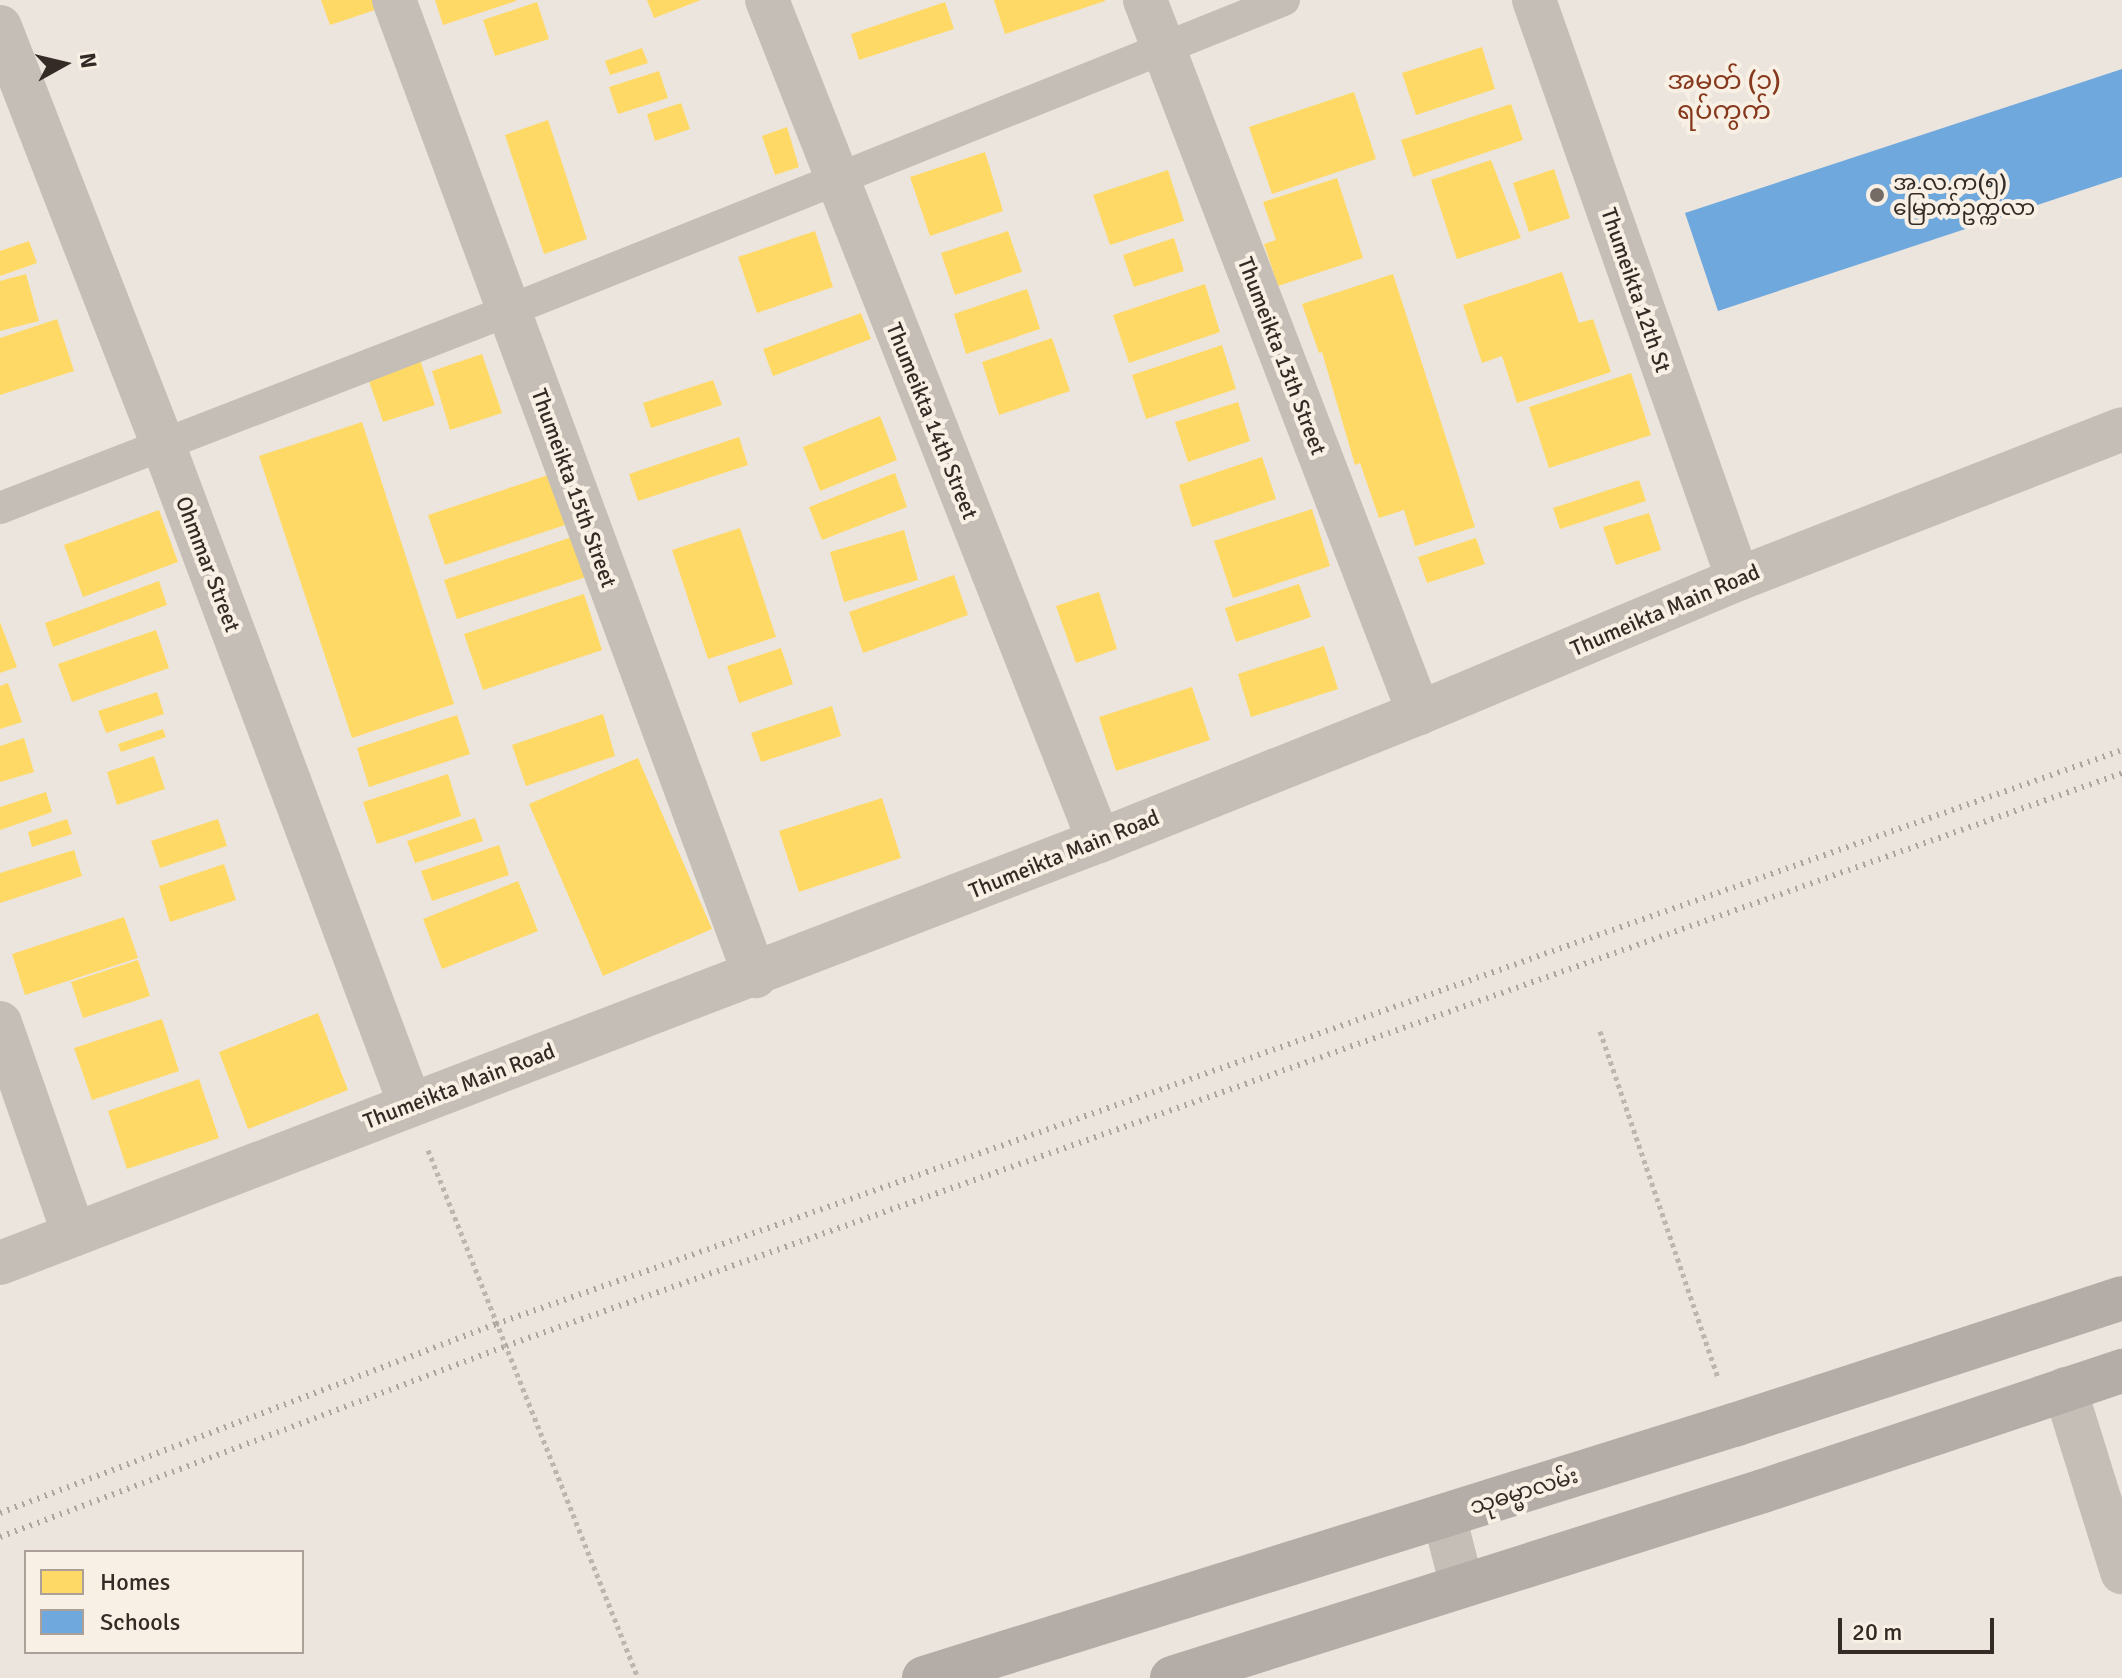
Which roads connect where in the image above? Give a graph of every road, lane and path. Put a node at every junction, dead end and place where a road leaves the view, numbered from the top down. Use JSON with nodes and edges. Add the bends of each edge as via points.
{"nodes":[{"id":1,"x":394,"y":0,"type":"edge"},
{"id":2,"x":767,"y":0,"type":"edge"},
{"id":3,"x":1145,"y":0,"type":"edge"},
{"id":4,"x":1284,"y":0,"type":"edge"},
{"id":5,"x":1534,"y":0,"type":"edge"},
{"id":6,"x":0,"y":27,"type":"edge"},
{"id":7,"x":1164,"y":48,"type":"junction"},
{"id":8,"x":836,"y":180,"type":"junction"},
{"id":9,"x":508,"y":311,"type":"junction"},
{"id":10,"x":2122,"y":429,"type":"edge"},
{"id":11,"x":163,"y":444,"type":"junction"},
{"id":12,"x":0,"y":508,"type":"edge"},
{"id":13,"x":1738,"y":579,"type":"junction"},
{"id":14,"x":1419,"y":713,"type":"junction"},
{"id":15,"x":1099,"y":841,"type":"junction"},
{"id":16,"x":755,"y":976,"type":"junction"},
{"id":17,"x":0,"y":1023,"type":"edge"},
{"id":18,"x":1600,"y":1031,"type":"dead end"},
{"id":19,"x":410,"y":1104,"type":"junction"},
{"id":20,"x":74,"y":1234,"type":"junction"},
{"id":21,"x":0,"y":1263,"type":"edge"},
{"id":22,"x":2122,"y":1298,"type":"edge"},
{"id":23,"x":2122,"y":1371,"type":"edge"},
{"id":24,"x":2065,"y":1389,"type":"junction"},
{"id":25,"x":1734,"y":1425,"type":"junction"},
{"id":26,"x":1444,"y":1516,"type":"junction"},
{"id":27,"x":2122,"y":1572,"type":"edge"},
{"id":28,"x":1462,"y":1586,"type":"junction"},
{"id":29,"x":1180,"y":1677,"type":"edge"},
{"id":30,"x":638,"y":1678,"type":"edge"},
{"id":31,"x":924,"y":1678,"type":"edge"}],
"edges":[{"from":1,"to":9,"type":"street","name":"Thumeikta 15th Street"},
{"from":2,"to":8,"type":"street","name":"Thumeikta 14th Street"},
{"from":3,"to":7,"type":"street","name":"Thumeikta 13th Street"},
{"from":4,"to":7,"type":"lane"},
{"from":5,"to":13,"type":"street","name":"Thumeikta 12th St"},
{"from":6,"to":11,"type":"street","name":"Ohmmar Street"},
{"from":7,"to":8,"type":"lane"},
{"from":7,"to":14,"type":"street","name":"Thumeikta 13th Street"},
{"from":8,"to":9,"type":"lane"},
{"from":8,"to":15,"type":"street","name":"Thumeikta 14th Street"},
{"from":9,"to":11,"type":"lane"},
{"from":9,"to":16,"type":"street","name":"Thumeikta 15th Street"},
{"from":10,"to":13,"type":"street","name":"Thumeikta Main Road"},
{"from":11,"to":12,"type":"lane"},
{"from":11,"to":19,"type":"street","name":"Ohmmar Street"},
{"from":13,"to":14,"type":"street","name":"Thumeikta Main Road"},
{"from":14,"to":15,"type":"street","name":"Thumeikta Main Road"},
{"from":15,"to":16,"type":"street","name":"Thumeikta Main Road"},
{"from":16,"to":19,"type":"street","name":"Thumeikta Main Road"},
{"from":17,"to":20,"type":"street"},
{"from":18,"to":25,"type":"path"},
{"from":19,"to":20,"type":"street","name":"Thumeikta Main Road"},
{"from":19,"to":30,"type":"path"},
{"from":20,"to":21,"type":"street","name":"Thumeikta Main Road"},
{"from":22,"to":25,"type":"main road","name":"သုဓမ္မာလမ်း"},
{"from":23,"to":24,"type":"main road"},
{"from":24,"to":27,"type":"street"},
{"from":24,"to":28,"type":"main road"},
{"from":25,"to":26,"type":"main road","name":"သုဓမ္မာလမ်း"},
{"from":26,"to":28,"type":"street"},
{"from":26,"to":31,"type":"main road","name":"သုဓမ္မာလမ်း"},
{"from":28,"to":29,"type":"main road"}]}
